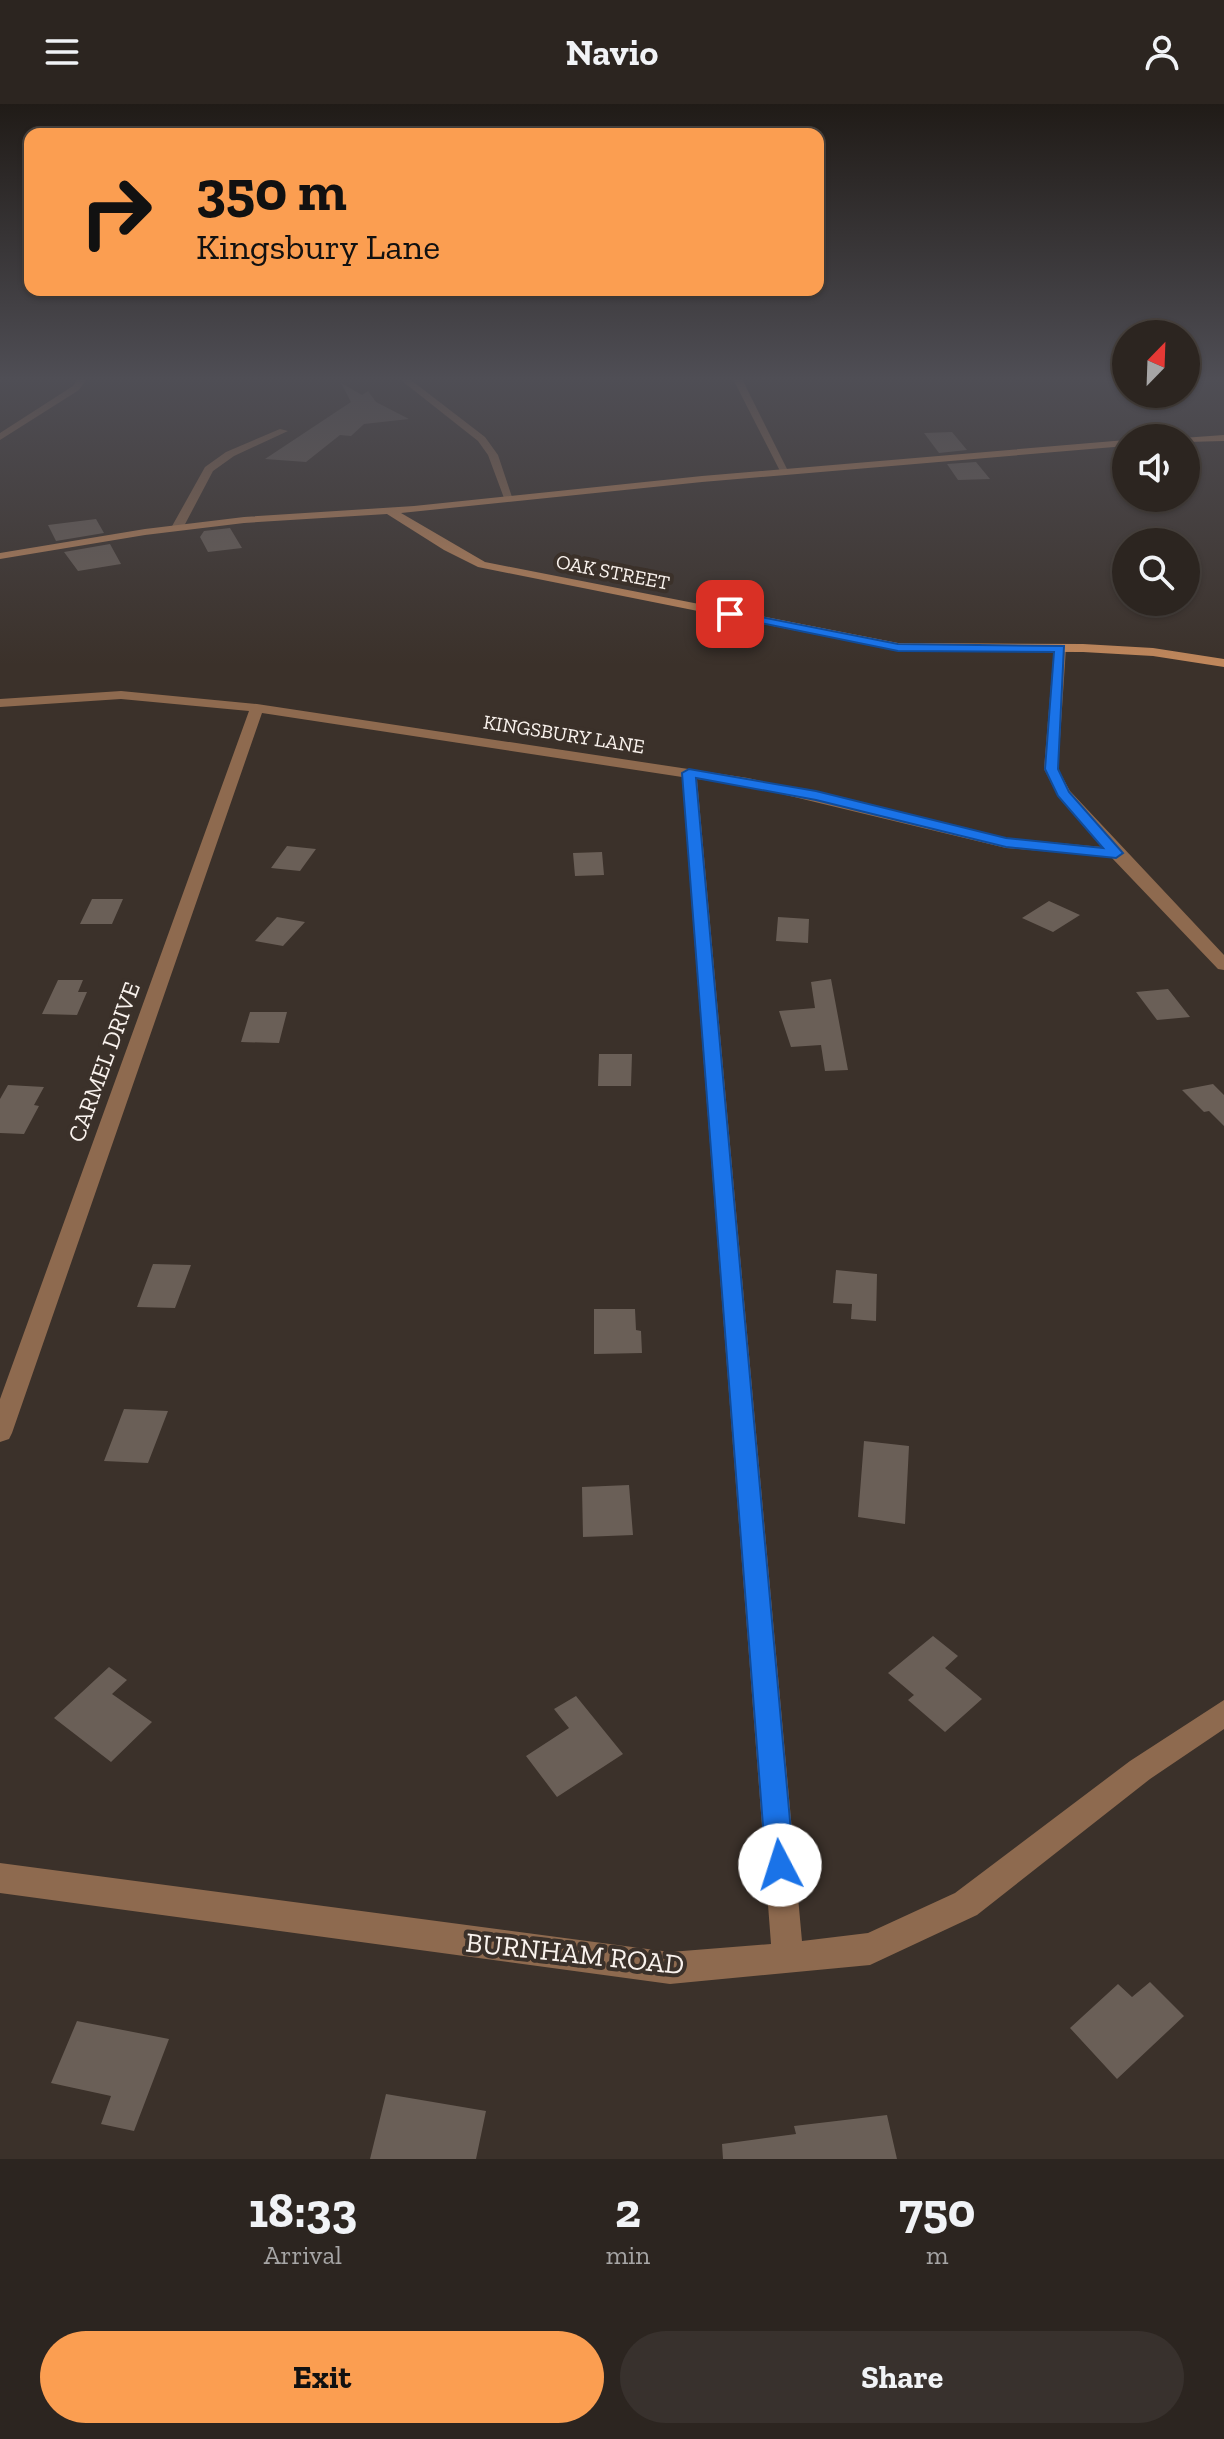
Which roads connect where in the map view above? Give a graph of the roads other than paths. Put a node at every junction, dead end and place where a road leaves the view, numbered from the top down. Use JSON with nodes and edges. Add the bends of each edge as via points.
{"nodes":[{"id":1,"x":207,"y":473,"type":"edge"},
{"id":2,"x":500,"y":473,"type":"edge"},
{"id":3,"x":766,"y":473,"type":"edge"},
{"id":4,"x":509,"y":498,"type":"junction"},
{"id":5,"x":390,"y":511,"type":"junction"},
{"id":6,"x":177,"y":528,"type":"junction"},
{"id":7,"x":0,"y":556,"type":"edge"},
{"id":8,"x":1060,"y":648,"type":"junction"},
{"id":9,"x":1224,"y":663,"type":"edge"},
{"id":10,"x":0,"y":703,"type":"edge"},
{"id":11,"x":257,"y":708,"type":"junction"},
{"id":12,"x":689,"y":773,"type":"junction"},
{"id":13,"x":1116,"y":853,"type":"junction"},
{"id":14,"x":1224,"y":965,"type":"edge"},
{"id":15,"x":0,"y":1433,"type":"edge"},
{"id":16,"x":1224,"y":1713,"type":"edge"},
{"id":17,"x":0,"y":1878,"type":"edge"},
{"id":18,"x":788,"y":1959,"type":"junction"}],
"edges":[{"from":1,"to":6,"type":"street"},
{"from":2,"to":4,"type":"street"},
{"from":3,"to":4,"type":"street"},
{"from":4,"to":5,"type":"street"},
{"from":5,"to":6,"type":"street"},
{"from":5,"to":8,"type":"street","name":"OAK STREET","via":[[482,565],[533,577],[898,647]]},
{"from":6,"to":7,"type":"street"},
{"from":8,"to":9,"type":"street","name":"OAK STREET","via":[[1153,652]]},
{"from":8,"to":13,"type":"street","via":[[1051,769],[1063,793]]},
{"from":10,"to":11,"type":"street","name":"KINGSBURY LANE","via":[[121,695]]},
{"from":11,"to":12,"type":"street","name":"KINGSBURY LANE"},
{"from":11,"to":15,"type":"street","name":"CARMEL DRIVE"},
{"from":12,"to":13,"type":"street","name":"KINGSBURY LANE","via":[[816,796],[1006,843]]},
{"from":12,"to":18,"type":"street"},
{"from":13,"to":14,"type":"street"},
{"from":16,"to":18,"type":"street","name":"BURNHAM ROAD","via":[[1140,1770],[966,1904],[870,1949]]},
{"from":17,"to":18,"type":"street","name":"BURNHAM ROAD","via":[[670,1968]]}]}
